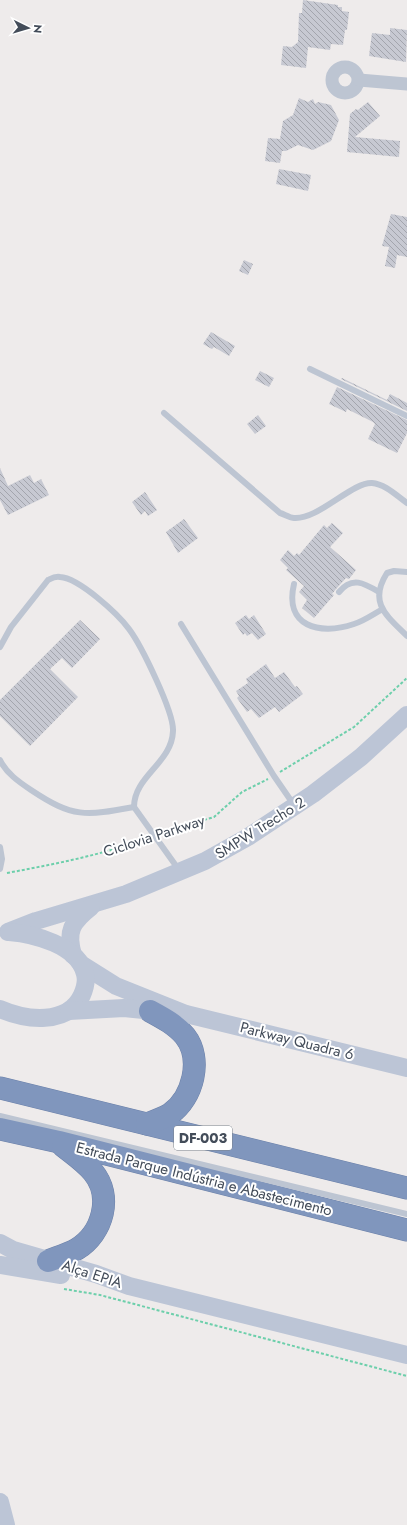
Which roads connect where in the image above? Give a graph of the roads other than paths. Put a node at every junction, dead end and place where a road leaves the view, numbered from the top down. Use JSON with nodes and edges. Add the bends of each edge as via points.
{"nodes":[{"id":1,"x":358,"y":80,"type":"dead end"},
{"id":2,"x":407,"y":84,"type":"edge"},
{"id":3,"x":310,"y":369,"type":"dead end"},
{"id":4,"x":164,"y":412,"type":"dead end"},
{"id":5,"x":407,"y":416,"type":"edge"},
{"id":6,"x":407,"y":503,"type":"edge"},
{"id":7,"x":407,"y":572,"type":"edge"},
{"id":8,"x":294,"y":584,"type":"dead end"},
{"id":9,"x":338,"y":592,"type":"dead end"},
{"id":10,"x":379,"y":592,"type":"junction"},
{"id":11,"x":381,"y":610,"type":"junction"},
{"id":12,"x":181,"y":624,"type":"dead end"},
{"id":13,"x":407,"y":636,"type":"edge"},
{"id":14,"x":0,"y":647,"type":"edge"},
{"id":15,"x":407,"y":715,"type":"edge"},
{"id":16,"x":0,"y":760,"type":"edge"},
{"id":17,"x":295,"y":806,"type":"junction"},
{"id":18,"x":134,"y":807,"type":"junction"},
{"id":19,"x":0,"y":847,"type":"edge"},
{"id":20,"x":0,"y":869,"type":"edge"},
{"id":21,"x":180,"y":871,"type":"junction"},
{"id":22,"x":92,"y":906,"type":"junction"},
{"id":23,"x":4,"y":932,"type":"edge"},
{"id":24,"x":77,"y":960,"type":"junction"},
{"id":25,"x":0,"y":1009,"type":"edge"},
{"id":26,"x":69,"y":1011,"type":"junction"},
{"id":27,"x":150,"y":1011,"type":"junction"},
{"id":28,"x":186,"y":1014,"type":"junction"},
{"id":29,"x":407,"y":1068,"type":"edge"},
{"id":30,"x":0,"y":1088,"type":"edge"},
{"id":31,"x":0,"y":1095,"type":"edge"},
{"id":32,"x":61,"y":1110,"type":"dead end"},
{"id":33,"x":0,"y":1116,"type":"edge"},
{"id":34,"x":147,"y":1124,"type":"junction"},
{"id":35,"x":0,"y":1129,"type":"edge"},
{"id":36,"x":59,"y":1142,"type":"junction"},
{"id":37,"x":407,"y":1188,"type":"edge"},
{"id":38,"x":407,"y":1214,"type":"edge"},
{"id":39,"x":407,"y":1230,"type":"edge"},
{"id":40,"x":0,"y":1243,"type":"edge"},
{"id":41,"x":48,"y":1260,"type":"junction"},
{"id":42,"x":0,"y":1265,"type":"edge"},
{"id":43,"x":129,"y":1286,"type":"junction"},
{"id":44,"x":407,"y":1355,"type":"edge"},
{"id":45,"x":0,"y":1502,"type":"edge"},
{"id":46,"x":6,"y":1525,"type":"edge"}],
"edges":[{"from":1,"to":2,"type":"street"},
{"from":3,"to":5,"type":"lane"},
{"from":4,"to":6,"type":"lane","via":[[280,513],[294,518],[314,513],[362,485],[372,483],[384,487]]},
{"from":7,"to":10,"type":"lane","via":[[387,573]]},
{"from":8,"to":11,"type":"lane","via":[[292,606],[296,615],[313,628],[342,628]]},
{"from":9,"to":10,"type":"lane","via":[[345,584],[353,582]]},
{"from":10,"to":11,"type":"lane"},
{"from":11,"to":13,"type":"lane"},
{"from":12,"to":17,"type":"lane"},
{"from":14,"to":18,"type":"lane","via":[[11,627],[48,580],[54,577],[68,579],[80,586],[117,615],[130,629],[167,704],[173,732],[170,748],[136,792]]},
{"from":15,"to":17,"type":"street","name":"SMPW Trecho 2","via":[[361,757]]},
{"from":16,"to":18,"type":"lane","via":[[17,781],[63,810],[87,813]]},
{"from":17,"to":21,"type":"street","name":"SMPW Trecho 2","via":[[248,837],[205,861]]},
{"from":18,"to":21,"type":"lane"},
{"from":19,"to":20,"type":"lane"},
{"from":21,"to":22,"type":"street","name":"SMPW Trecho 2"},
{"from":22,"to":23,"type":"street"},
{"from":22,"to":24,"type":"street","via":[[72,926],[69,944]]},
{"from":23,"to":24,"type":"street","name":"Parkway Quadra 6","via":[[27,934],[50,941]]},
{"from":24,"to":26,"type":"street","via":[[86,975],[86,986]]},
{"from":24,"to":28,"type":"street","name":"Parkway Quadra 6","via":[[116,986]]},
{"from":25,"to":26,"type":"street","name":"Parkway Quadra 6","via":[[22,1016],[42,1018]]},
{"from":26,"to":27,"type":"street","name":"Parkway Quadra 6","via":[[124,1008]]},
{"from":27,"to":28,"type":"street","name":"Parkway Quadra 6"},
{"from":27,"to":34,"type":"highway","via":[[174,1024],[186,1037],[194,1056],[194,1074],[188,1093],[179,1105],[170,1113]]},
{"from":28,"to":29,"type":"street","name":"Parkway Quadra 6"},
{"from":30,"to":34,"type":"highway","number":"DF-003"},
{"from":31,"to":32,"type":"lane"},
{"from":33,"to":38,"type":"lane"},
{"from":34,"to":37,"type":"highway","number":"DF-003"},
{"from":35,"to":36,"type":"highway","name":"Estrada Parque Indústria e Abastecimento","number":"DF-003"},
{"from":36,"to":39,"type":"highway","name":"Estrada Parque Indústria e Abastecimento","number":"DF-003"},
{"from":36,"to":41,"type":"highway","via":[[93,1172],[101,1185],[104,1199],[101,1218],[88,1240],[77,1249]]},
{"from":40,"to":41,"type":"street","name":"Alça EPIA","via":[[13,1250]]},
{"from":41,"to":43,"type":"street","name":"Alça EPIA"},
{"from":42,"to":43,"type":"street","name":"Alça EPIA"},
{"from":43,"to":44,"type":"street"},
{"from":45,"to":46,"type":"street"}]}
